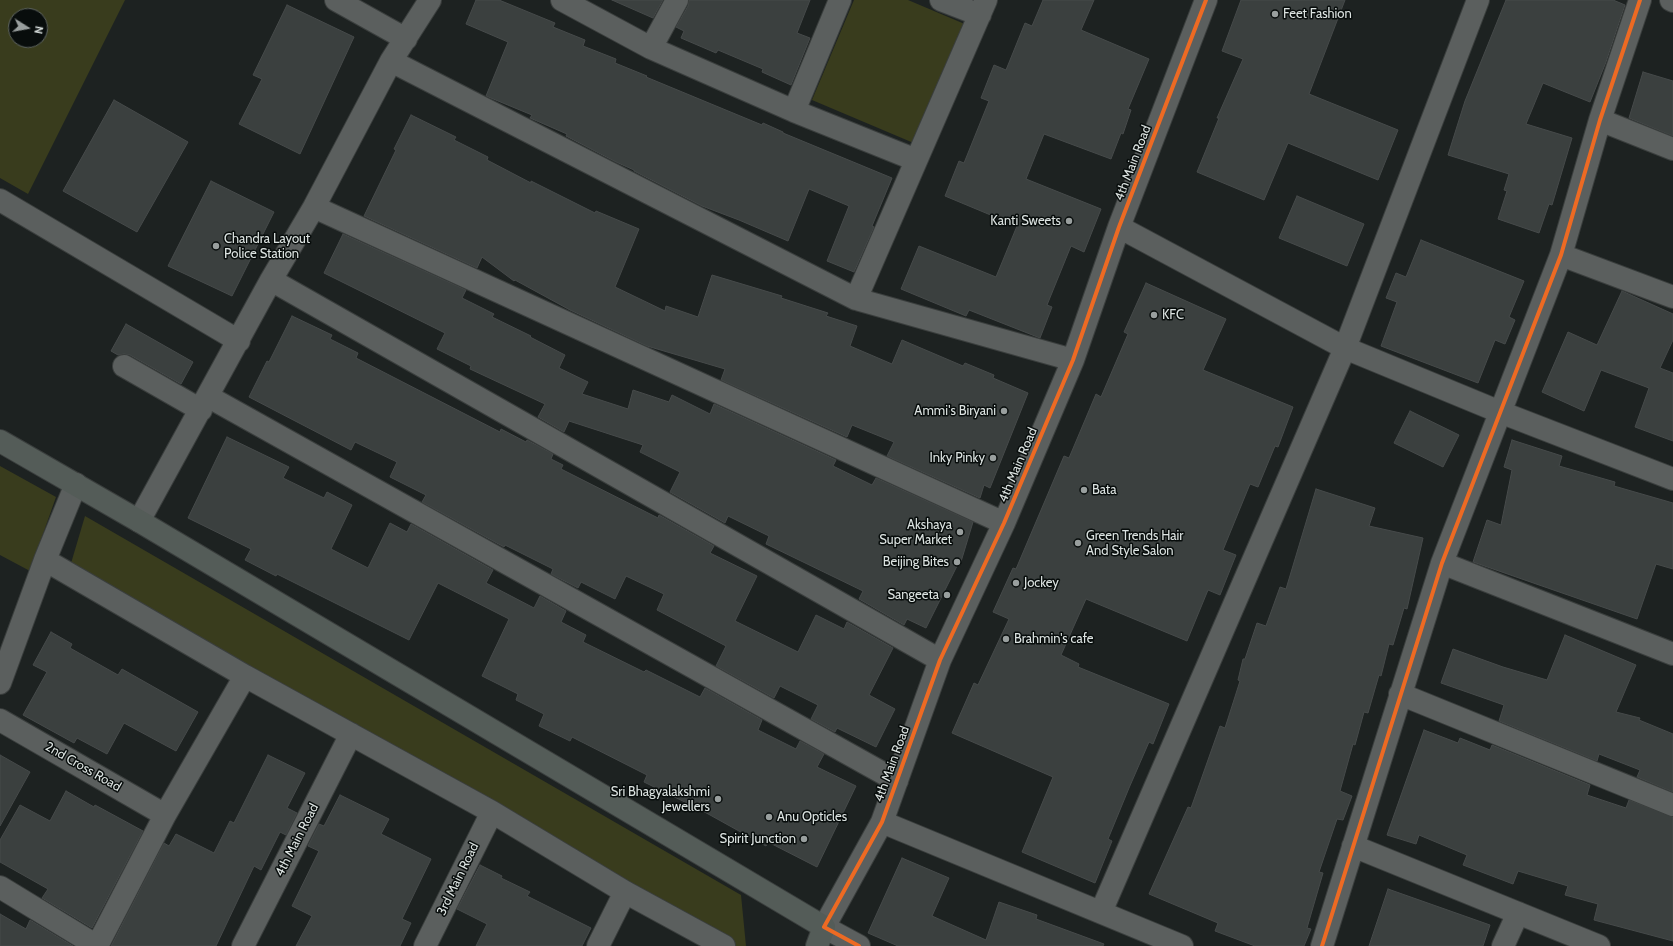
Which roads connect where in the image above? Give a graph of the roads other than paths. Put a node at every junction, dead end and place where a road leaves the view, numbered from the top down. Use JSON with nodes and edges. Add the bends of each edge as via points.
{"nodes":[{"id":1,"x":336,"y":0,"type":"edge"},
{"id":2,"x":430,"y":0,"type":"edge"},
{"id":3,"x":562,"y":0,"type":"edge"},
{"id":4,"x":677,"y":0,"type":"edge"},
{"id":5,"x":840,"y":0,"type":"edge"},
{"id":6,"x":941,"y":0,"type":"edge"},
{"id":7,"x":1206,"y":0,"type":"edge"},
{"id":8,"x":1478,"y":0,"type":"edge"},
{"id":9,"x":1640,"y":0,"type":"edge"},
{"id":10,"x":983,"y":8,"type":"edge"},
{"id":11,"x":406,"y":38,"type":"junction"},
{"id":12,"x":651,"y":48,"type":"junction"},
{"id":13,"x":392,"y":61,"type":"junction"},
{"id":14,"x":794,"y":111,"type":"junction"},
{"id":15,"x":1600,"y":120,"type":"junction"},
{"id":16,"x":1673,"y":149,"type":"edge"},
{"id":17,"x":916,"y":160,"type":"junction"},
{"id":18,"x":0,"y":200,"type":"edge"},
{"id":19,"x":314,"y":207,"type":"junction"},
{"id":20,"x":1119,"y":227,"type":"junction"},
{"id":21,"x":1560,"y":255,"type":"junction"},
{"id":22,"x":271,"y":280,"type":"junction"},
{"id":23,"x":1673,"y":297,"type":"edge"},
{"id":24,"x":856,"y":300,"type":"junction"},
{"id":25,"x":239,"y":341,"type":"junction"},
{"id":26,"x":1345,"y":348,"type":"junction"},
{"id":27,"x":1073,"y":360,"type":"junction"},
{"id":28,"x":124,"y":366,"type":"dead end"},
{"id":29,"x":205,"y":403,"type":"junction"},
{"id":30,"x":1500,"y":412,"type":"junction"},
{"id":31,"x":0,"y":441,"type":"edge"},
{"id":32,"x":1673,"y":479,"type":"edge"},
{"id":33,"x":76,"y":484,"type":"junction"},
{"id":34,"x":139,"y":521,"type":"junction"},
{"id":35,"x":1004,"y":523,"type":"junction"},
{"id":36,"x":45,"y":560,"type":"junction"},
{"id":37,"x":1442,"y":563,"type":"junction"},
{"id":38,"x":1673,"y":654,"type":"edge"},
{"id":39,"x":940,"y":660,"type":"junction"},
{"id":40,"x":245,"y":676,"type":"junction"},
{"id":41,"x":0,"y":683,"type":"edge"},
{"id":42,"x":1400,"y":694,"type":"junction"},
{"id":43,"x":0,"y":720,"type":"edge"},
{"id":44,"x":351,"y":734,"type":"junction"},
{"id":45,"x":896,"y":781,"type":"junction"},
{"id":46,"x":1673,"y":806,"type":"edge"},
{"id":47,"x":492,"y":812,"type":"junction"},
{"id":48,"x":165,"y":815,"type":"junction"},
{"id":49,"x":882,"y":822,"type":"junction"},
{"id":50,"x":1353,"y":846,"type":"junction"},
{"id":51,"x":0,"y":887,"type":"edge"},
{"id":52,"x":625,"y":892,"type":"junction"},
{"id":53,"x":1101,"y":912,"type":"junction"},
{"id":54,"x":1518,"y":913,"type":"junction"},
{"id":55,"x":820,"y":936,"type":"edge"},
{"id":56,"x":97,"y":946,"type":"edge"},
{"id":57,"x":243,"y":946,"type":"edge"},
{"id":58,"x":425,"y":946,"type":"edge"},
{"id":59,"x":598,"y":946,"type":"edge"},
{"id":60,"x":724,"y":946,"type":"edge"},
{"id":61,"x":859,"y":946,"type":"edge"},
{"id":62,"x":1182,"y":946,"type":"edge"},
{"id":63,"x":1322,"y":946,"type":"edge"},
{"id":64,"x":1503,"y":946,"type":"edge"},
{"id":65,"x":1599,"y":946,"type":"edge"}],
"edges":[{"from":1,"to":11,"type":"street"},
{"from":2,"to":11,"type":"street"},
{"from":3,"to":12,"type":"street"},
{"from":4,"to":12,"type":"street"},
{"from":5,"to":14,"type":"street"},
{"from":6,"to":10,"type":"street"},
{"from":7,"to":20,"type":"street","name":"4th Main Road"},
{"from":8,"to":26,"type":"street"},
{"from":9,"to":15,"type":"street"},
{"from":10,"to":17,"type":"street"},
{"from":11,"to":13,"type":"street"},
{"from":12,"to":14,"type":"street"},
{"from":13,"to":19,"type":"street"},
{"from":13,"to":24,"type":"street"},
{"from":14,"to":17,"type":"street"},
{"from":15,"to":16,"type":"street"},
{"from":15,"to":21,"type":"street"},
{"from":17,"to":24,"type":"street"},
{"from":18,"to":25,"type":"street"},
{"from":19,"to":22,"type":"street"},
{"from":19,"to":35,"type":"street"},
{"from":20,"to":26,"type":"street"},
{"from":20,"to":27,"type":"street","name":"4th Main Road"},
{"from":21,"to":23,"type":"street"},
{"from":21,"to":30,"type":"street"},
{"from":22,"to":25,"type":"street"},
{"from":22,"to":39,"type":"street"},
{"from":24,"to":27,"type":"street"},
{"from":25,"to":29,"type":"street"},
{"from":26,"to":30,"type":"street"},
{"from":26,"to":53,"type":"street"},
{"from":27,"to":35,"type":"street","name":"4th Main Road"},
{"from":28,"to":29,"type":"street"},
{"from":29,"to":34,"type":"street"},
{"from":29,"to":45,"type":"street"},
{"from":30,"to":32,"type":"street"},
{"from":30,"to":37,"type":"street"},
{"from":31,"to":33,"type":"main road"},
{"from":33,"to":34,"type":"main road"},
{"from":33,"to":36,"type":"street"},
{"from":34,"to":55,"type":"main road"},
{"from":35,"to":39,"type":"street","name":"4th Main Road"},
{"from":36,"to":40,"type":"street"},
{"from":36,"to":41,"type":"street"},
{"from":37,"to":38,"type":"street"},
{"from":37,"to":42,"type":"street"},
{"from":39,"to":45,"type":"street","name":"4th Main Road"},
{"from":40,"to":44,"type":"street"},
{"from":40,"to":48,"type":"street"},
{"from":42,"to":46,"type":"street"},
{"from":42,"to":50,"type":"street"},
{"from":43,"to":48,"type":"street","name":"2nd Cross Road"},
{"from":44,"to":47,"type":"street"},
{"from":44,"to":57,"type":"street","name":"4th Main Road"},
{"from":45,"to":49,"type":"street","name":"4th Main Road"},
{"from":47,"to":52,"type":"street"},
{"from":47,"to":58,"type":"street","name":"3rd Main Road"},
{"from":48,"to":56,"type":"street"},
{"from":49,"to":53,"type":"street"},
{"from":49,"to":55,"type":"street","name":"4th Main Road"},
{"from":50,"to":54,"type":"street"},
{"from":50,"to":63,"type":"street"},
{"from":51,"to":56,"type":"street"},
{"from":52,"to":59,"type":"street"},
{"from":52,"to":60,"type":"street"},
{"from":53,"to":62,"type":"street"},
{"from":54,"to":64,"type":"street"},
{"from":54,"to":65,"type":"street"},
{"from":55,"to":61,"type":"street"}]}
